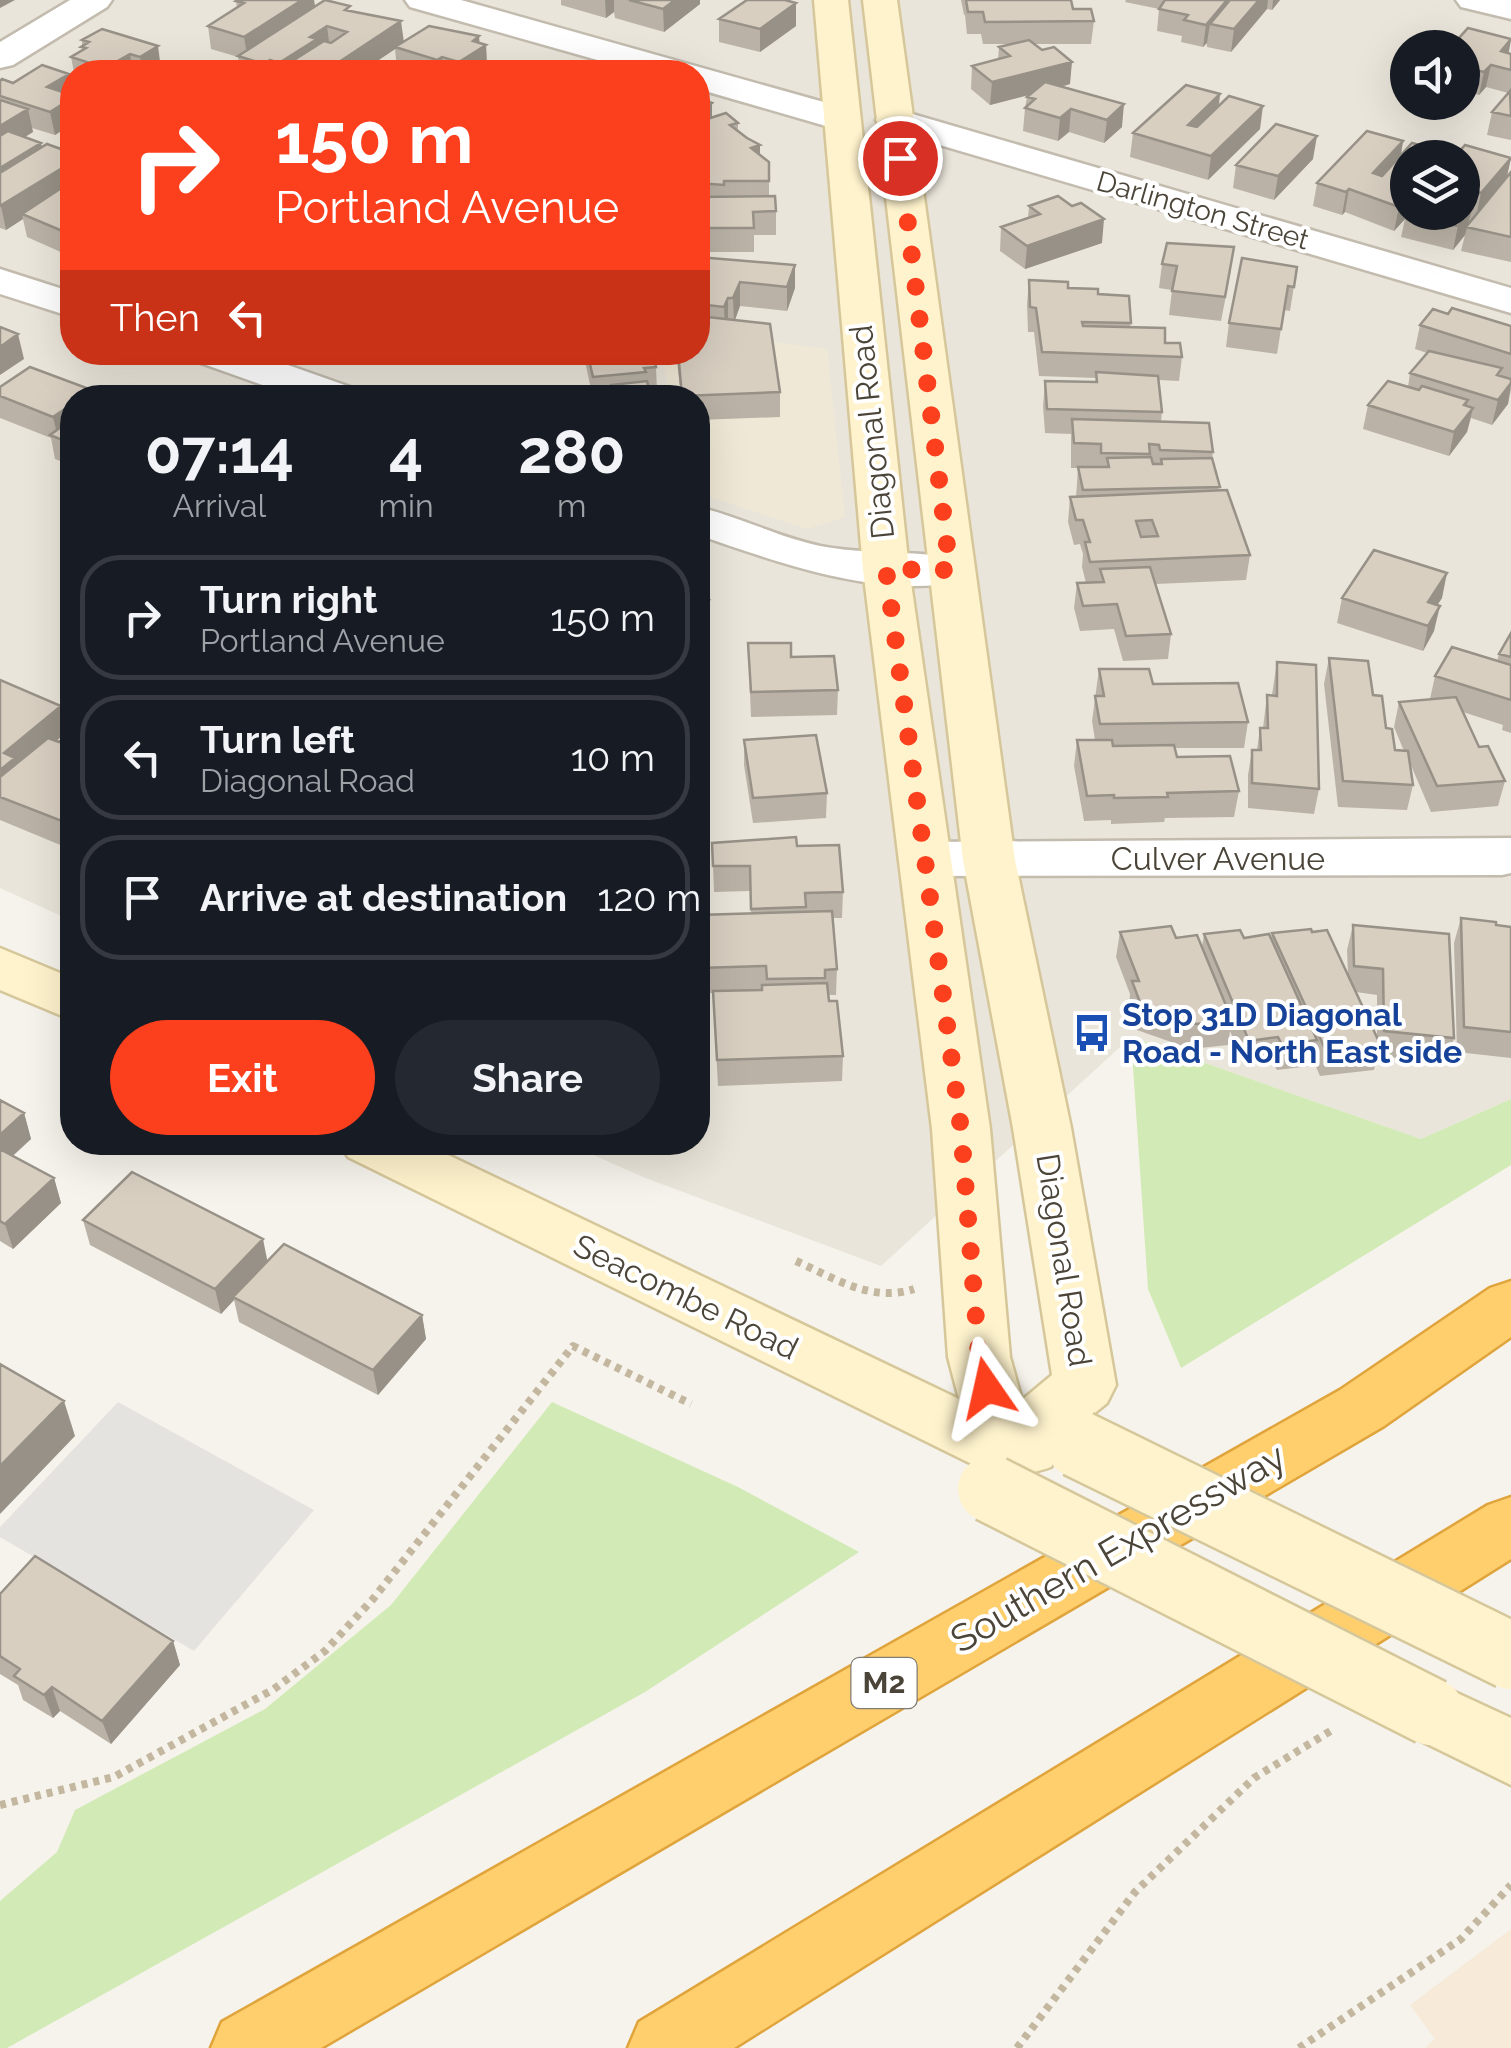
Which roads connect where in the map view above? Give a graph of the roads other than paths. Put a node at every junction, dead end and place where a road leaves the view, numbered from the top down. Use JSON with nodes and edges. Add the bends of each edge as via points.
{"nodes":[{"id":1,"x":95,"y":0,"type":"edge"},
{"id":2,"x":422,"y":0,"type":"edge"},
{"id":3,"x":830,"y":0,"type":"edge"},
{"id":4,"x":880,"y":0,"type":"edge"},
{"id":5,"x":0,"y":57,"type":"edge"},
{"id":6,"x":635,"y":60,"type":"edge"},
{"id":7,"x":710,"y":81,"type":"edge"},
{"id":8,"x":840,"y":118,"type":"junction"},
{"id":9,"x":895,"y":120,"type":"junction"},
{"id":10,"x":0,"y":280,"type":"edge"},
{"id":11,"x":1511,"y":300,"type":"edge"},
{"id":12,"x":60,"y":302,"type":"edge"},
{"id":13,"x":247,"y":365,"type":"edge"},
{"id":14,"x":304,"y":385,"type":"edge"},
{"id":15,"x":710,"y":524,"type":"edge"},
{"id":16,"x":886,"y":569,"type":"junction"},
{"id":17,"x":950,"y":570,"type":"junction"},
{"id":18,"x":1511,"y":855,"type":"edge"},
{"id":19,"x":926,"y":859,"type":"junction"},
{"id":20,"x":989,"y":860,"type":"junction"},
{"id":21,"x":0,"y":967,"type":"edge"},
{"id":22,"x":60,"y":995,"type":"edge"},
{"id":23,"x":393,"y":1155,"type":"edge"},
{"id":24,"x":1511,"y":1305,"type":"edge"},
{"id":25,"x":997,"y":1470,"type":"junction"},
{"id":26,"x":1511,"y":1525,"type":"edge"},
{"id":27,"x":1511,"y":1656,"type":"edge"},
{"id":28,"x":1511,"y":1753,"type":"edge"},
{"id":29,"x":249,"y":2048,"type":"edge"},
{"id":30,"x":666,"y":2048,"type":"edge"}],
"edges":[{"from":1,"to":5,"type":"street"},
{"from":2,"to":6,"type":"street"},
{"from":3,"to":8,"type":"main road","name":"Diagonal Road"},
{"from":4,"to":9,"type":"main road","name":"Diagonal Road"},
{"from":7,"to":8,"type":"street"},
{"from":8,"to":9,"type":"main road"},
{"from":8,"to":16,"type":"main road","name":"Diagonal Road"},
{"from":9,"to":11,"type":"street","name":"Darlington Street"},
{"from":9,"to":17,"type":"main road","name":"Diagonal Road"},
{"from":10,"to":12,"type":"street"},
{"from":13,"to":14,"type":"street"},
{"from":15,"to":16,"type":"street","via":[[814,559]]},
{"from":16,"to":17,"type":"street"},
{"from":16,"to":19,"type":"main road","name":"Diagonal Road"},
{"from":17,"to":20,"type":"main road","name":"Diagonal Road"},
{"from":18,"to":20,"type":"street","name":"Culver Avenue"},
{"from":19,"to":20,"type":"street","name":"Culver Avenue"},
{"from":19,"to":25,"type":"main road","name":"Diagonal Road"},
{"from":20,"to":25,"type":"main road","name":"Diagonal Road","via":[[1085,1385]]},
{"from":21,"to":22,"type":"main road"},
{"from":23,"to":25,"type":"main road","name":"Seacombe Road"},
{"from":24,"to":29,"type":"highway","name":"Southern Expressway","number":"M2","via":[[1362,1408]]},
{"from":25,"to":27,"type":"main road","bridge":true,"via":[[1078,1444]]},
{"from":25,"to":28,"type":"main road","name":"Seacombe Road","bridge":true},
{"from":26,"to":30,"type":"highway"}]}
